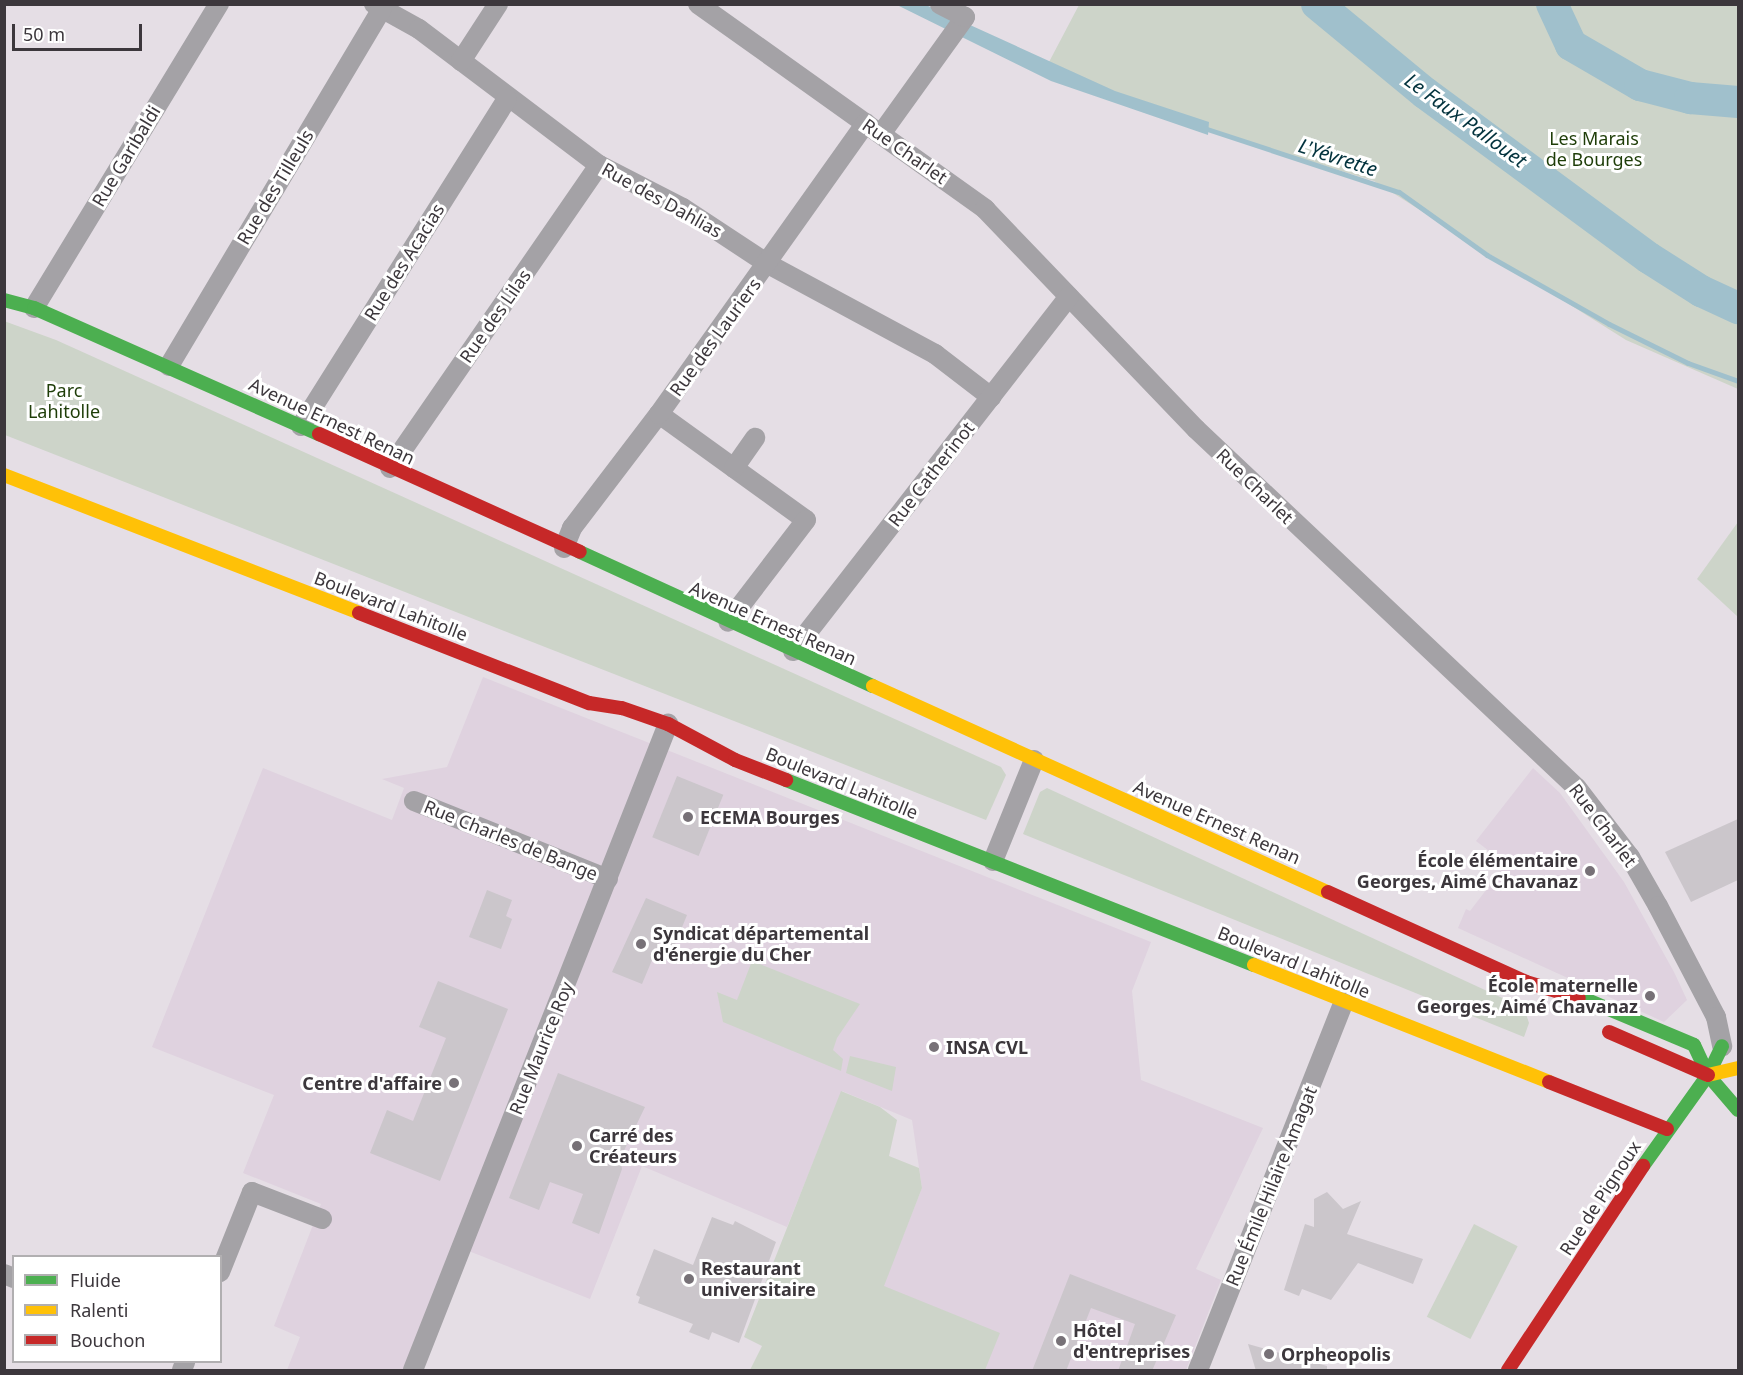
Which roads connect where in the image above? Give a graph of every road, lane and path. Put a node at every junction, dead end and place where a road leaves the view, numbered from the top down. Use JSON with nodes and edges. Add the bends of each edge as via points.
{"nodes":[{"id":1,"x":219,"y":4,"type":"edge"},
{"id":2,"x":498,"y":4,"type":"edge"},
{"id":3,"x":698,"y":4,"type":"edge"},
{"id":4,"x":940,"y":4,"type":"edge"},
{"id":5,"x":378,"y":7,"type":"edge"},
{"id":6,"x":461,"y":61,"type":"junction"},
{"id":7,"x":507,"y":99,"type":"junction"},
{"id":8,"x":873,"y":129,"type":"junction"},
{"id":9,"x":599,"y":165,"type":"junction"},
{"id":10,"x":768,"y":264,"type":"junction"},
{"id":11,"x":1069,"y":297,"type":"junction"},
{"id":12,"x":4,"y":300,"type":"edge"},
{"id":13,"x":34,"y":308,"type":"junction"},
{"id":14,"x":169,"y":366,"type":"junction"},
{"id":15,"x":992,"y":397,"type":"junction"},
{"id":16,"x":659,"y":414,"type":"junction"},
{"id":17,"x":301,"y":426,"type":"junction"},
{"id":18,"x":755,"y":438,"type":"dead end"},
{"id":19,"x":390,"y":468,"type":"junction"},
{"id":20,"x":734,"y":468,"type":"junction"},
{"id":21,"x":4,"y":475,"type":"edge"},
{"id":22,"x":564,"y":548,"type":"junction"},
{"id":23,"x":728,"y":622,"type":"junction"},
{"id":24,"x":793,"y":651,"type":"junction"},
{"id":25,"x":668,"y":724,"type":"junction"},
{"id":26,"x":1034,"y":760,"type":"junction"},
{"id":27,"x":414,"y":801,"type":"dead end"},
{"id":28,"x":993,"y":861,"type":"junction"},
{"id":29,"x":608,"y":879,"type":"junction"},
{"id":30,"x":1526,"y":981,"type":"junction"},
{"id":31,"x":1344,"y":1002,"type":"junction"},
{"id":32,"x":1572,"y":1011,"type":"dead end"},
{"id":33,"x":1590,"y":1023,"type":"dead end"},
{"id":34,"x":1694,"y":1045,"type":"junction"},
{"id":35,"x":1733,"y":1046,"type":"edge"},
{"id":36,"x":1738,"y":1068,"type":"edge"},
{"id":37,"x":1707,"y":1075,"type":"junction"},
{"id":38,"x":1738,"y":1110,"type":"edge"},
{"id":39,"x":1667,"y":1129,"type":"junction"},
{"id":40,"x":322,"y":1219,"type":"dead end"},
{"id":41,"x":222,"y":1267,"type":"edge"},
{"id":42,"x":416,"y":1370,"type":"edge"},
{"id":43,"x":1198,"y":1371,"type":"edge"},
{"id":44,"x":1508,"y":1371,"type":"edge"}],
"edges":[{"from":1,"to":13,"type":"street","name":"Rue Garibaldi"},
{"from":2,"to":6,"type":"street"},
{"from":3,"to":8,"type":"street","name":"Rue Charlet"},
{"from":4,"to":8,"type":"street","name":"Rue des Lauriers","via":[[960,26]]},
{"from":5,"to":6,"type":"street","name":"Rue des Dahlias","via":[[419,29]]},
{"from":5,"to":14,"type":"street","name":"Rue des Tilleuls"},
{"from":6,"to":7,"type":"street","name":"Rue des Dahlias"},
{"from":7,"to":9,"type":"street","name":"Rue des Dahlias"},
{"from":7,"to":17,"type":"street","name":"Rue des Acacias"},
{"from":8,"to":10,"type":"street","name":"Rue des Lauriers"},
{"from":8,"to":11,"type":"street","name":"Rue Charlet","via":[[985,209]]},
{"from":9,"to":10,"type":"street","name":"Rue des Dahlias","via":[[683,207]]},
{"from":9,"to":19,"type":"street","name":"Rue des Lilas"},
{"from":10,"to":15,"type":"street","name":"Rue des Dahlias","via":[[935,354]]},
{"from":10,"to":16,"type":"street","name":"Rue des Lauriers"},
{"from":11,"to":15,"type":"street","name":"Rue Catherinot"},
{"from":11,"to":35,"type":"street","name":"Rue Charlet","via":[[1278,508],[1577,788],[1630,857]]},
{"from":12,"to":13,"type":"main road","name":"Avenue Ernest Renan"},
{"from":13,"to":14,"type":"main road","name":"Avenue Ernest Renan"},
{"from":14,"to":17,"type":"main road","name":"Avenue Ernest Renan"},
{"from":15,"to":24,"type":"street","name":"Rue Catherinot"},
{"from":16,"to":20,"type":"street"},
{"from":16,"to":22,"type":"street","name":"Rue des Lauriers","via":[[572,528]]},
{"from":17,"to":19,"type":"main road","name":"Avenue Ernest Renan"},
{"from":18,"to":20,"type":"street"},
{"from":19,"to":22,"type":"main road","name":"Avenue Ernest Renan"},
{"from":20,"to":23,"type":"street","via":[[806,520]]},
{"from":21,"to":25,"type":"main road","name":"Boulevard Lahitolle","via":[[590,703],[622,708]]},
{"from":22,"to":23,"type":"main road","name":"Avenue Ernest Renan"},
{"from":23,"to":24,"type":"main road","name":"Avenue Ernest Renan"},
{"from":24,"to":26,"type":"main road","name":"Avenue Ernest Renan"},
{"from":25,"to":28,"type":"main road","name":"Boulevard Lahitolle","via":[[735,760]]},
{"from":25,"to":29,"type":"street","name":"Rue Maurice Roy"},
{"from":26,"to":28,"type":"street"},
{"from":26,"to":30,"type":"main road","name":"Avenue Ernest Renan"},
{"from":27,"to":29,"type":"street","name":"Rue Charles de Bange"},
{"from":28,"to":31,"type":"main road","name":"Boulevard Lahitolle"},
{"from":29,"to":42,"type":"street","name":"Rue Maurice Roy"},
{"from":30,"to":32,"type":"main road","name":"Avenue Ernest Renan"},
{"from":30,"to":34,"type":"main road","name":"Avenue Ernest Renan","via":[[1539,976],[1579,998]]},
{"from":31,"to":39,"type":"main road","name":"Boulevard Lahitolle"},
{"from":31,"to":43,"type":"street","name":"Rue Émile Hilaire Amagat"},
{"from":33,"to":37,"type":"main road"},
{"from":34,"to":35,"type":"main road","name":"Avenue Ernest Renan"},
{"from":34,"to":37,"type":"main road"},
{"from":35,"to":37,"type":"main road"},
{"from":36,"to":37,"type":"main road"},
{"from":37,"to":38,"type":"main road"},
{"from":37,"to":39,"type":"main road","name":"Rue de Pignoux"},
{"from":39,"to":44,"type":"main road","name":"Rue de Pignoux"},
{"from":40,"to":41,"type":"street","via":[[252,1192]]}]}
